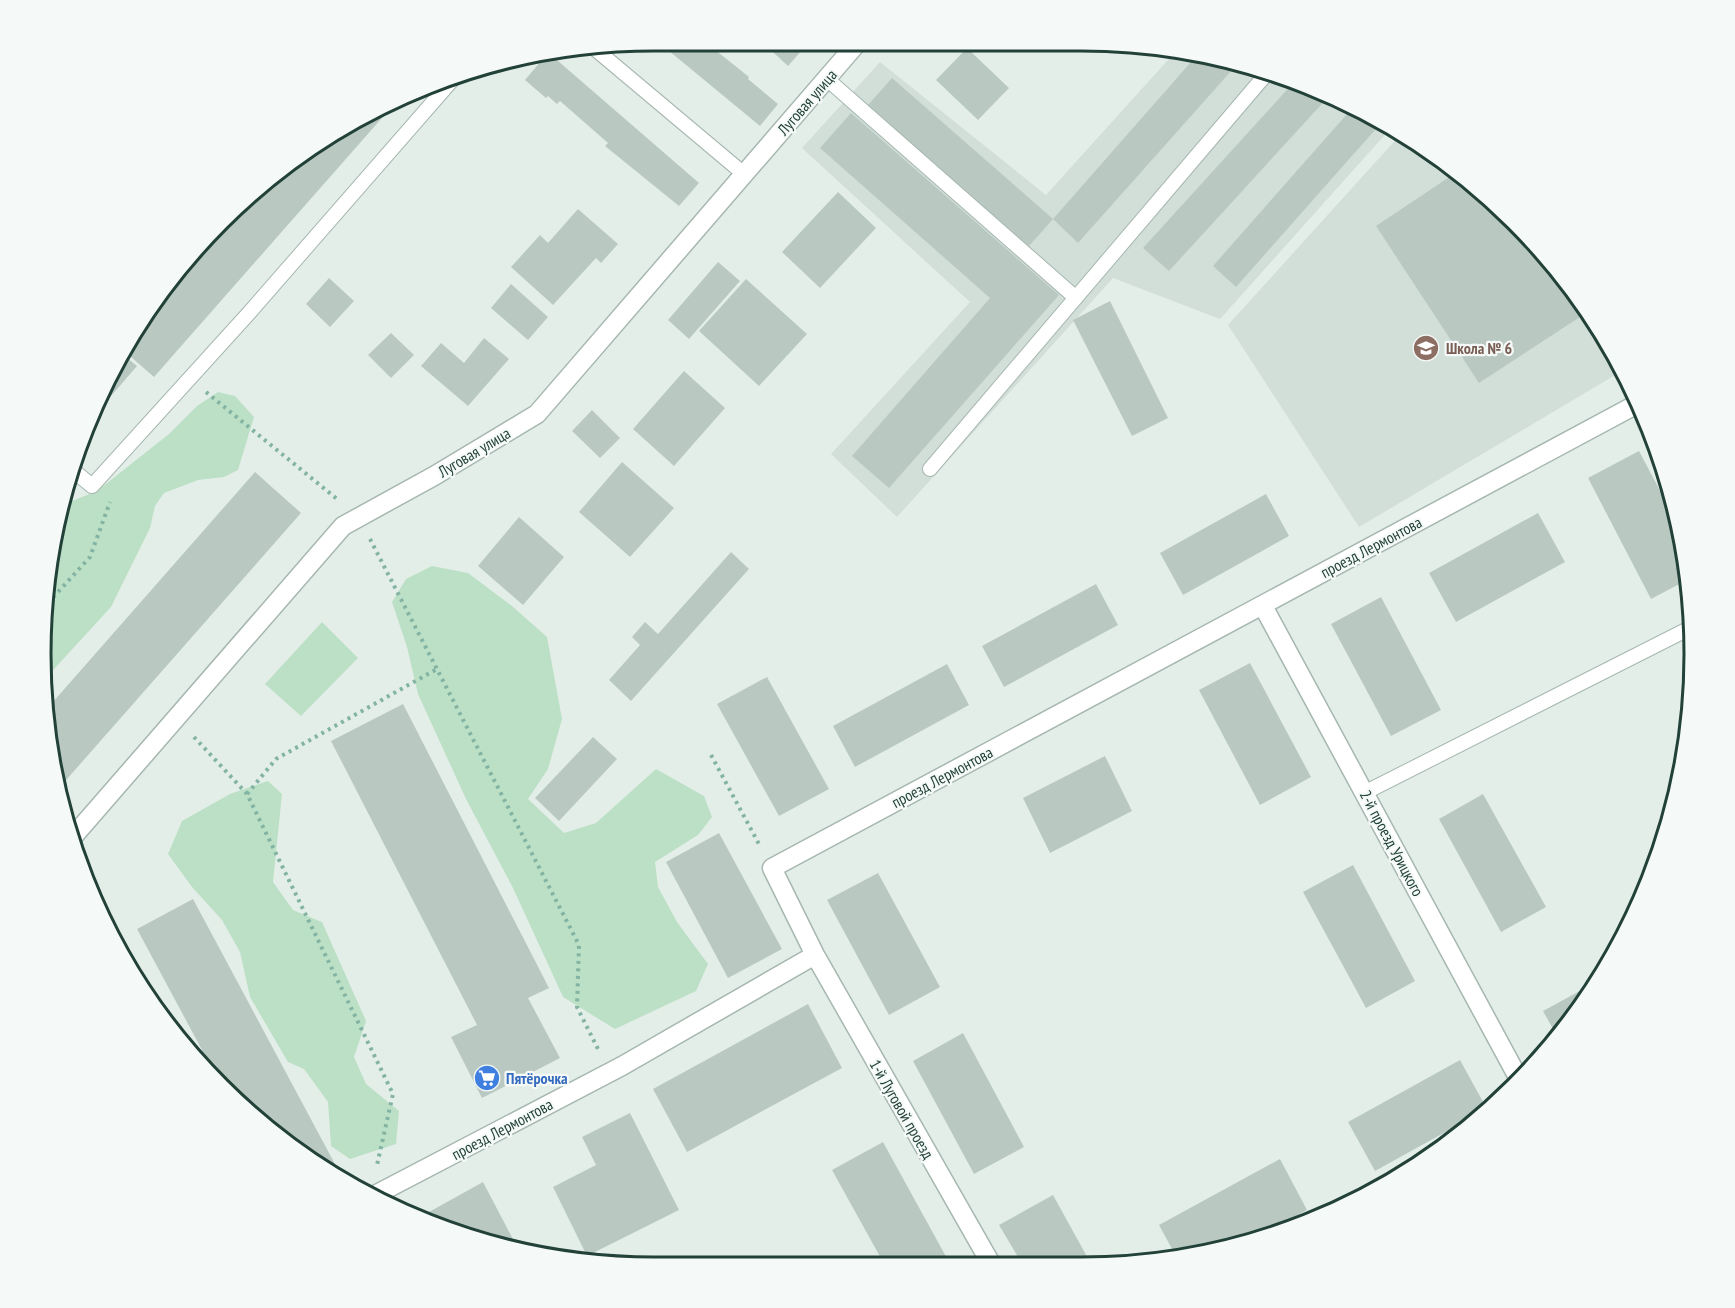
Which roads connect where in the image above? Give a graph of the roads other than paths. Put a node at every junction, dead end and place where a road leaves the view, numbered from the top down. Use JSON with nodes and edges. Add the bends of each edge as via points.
{"nodes":[{"id":1,"x":851,"y":51,"type":"edge"},
{"id":2,"x":600,"y":53,"type":"edge"},
{"id":3,"x":827,"y":79,"type":"junction"},
{"id":4,"x":1262,"y":79,"type":"edge"},
{"id":5,"x":444,"y":89,"type":"edge"},
{"id":6,"x":744,"y":174,"type":"junction"},
{"id":7,"x":1076,"y":298,"type":"junction"},
{"id":8,"x":1631,"y":407,"type":"edge"},
{"id":9,"x":930,"y":469,"type":"dead end"},
{"id":10,"x":79,"y":475,"type":"edge"},
{"id":11,"x":1263,"y":606,"type":"junction"},
{"id":12,"x":1683,"y":631,"type":"edge"},
{"id":13,"x":1364,"y":792,"type":"junction"},
{"id":14,"x":78,"y":831,"type":"edge"},
{"id":15,"x":815,"y":955,"type":"junction"},
{"id":16,"x":1515,"y":1072,"type":"edge"},
{"id":17,"x":381,"y":1192,"type":"edge"},
{"id":18,"x":987,"y":1257,"type":"edge"}],
"edges":[{"from":1,"to":3,"type":"street","name":"Луговая улица"},
{"from":2,"to":6,"type":"lane"},
{"from":3,"to":6,"type":"street","name":"Луговая улица"},
{"from":3,"to":7,"type":"lane"},
{"from":4,"to":7,"type":"lane"},
{"from":5,"to":10,"type":"lane","via":[[92,486]]},
{"from":6,"to":14,"type":"street","name":"Луговая улица","via":[[537,414],[343,526]]},
{"from":7,"to":9,"type":"lane"},
{"from":8,"to":11,"type":"street","name":"проезд Лермонтова"},
{"from":11,"to":13,"type":"street","name":"2-й проезд Урицкого"},
{"from":11,"to":15,"type":"street","name":"проезд Лермонтова","via":[[772,868]]},
{"from":12,"to":13,"type":"lane"},
{"from":13,"to":16,"type":"street","name":"2-й проезд Урицкого"},
{"from":15,"to":17,"type":"street","name":"проезд Лермонтова","via":[[610,1072]]},
{"from":15,"to":18,"type":"street","name":"1-й Луговой проезд"}]}
